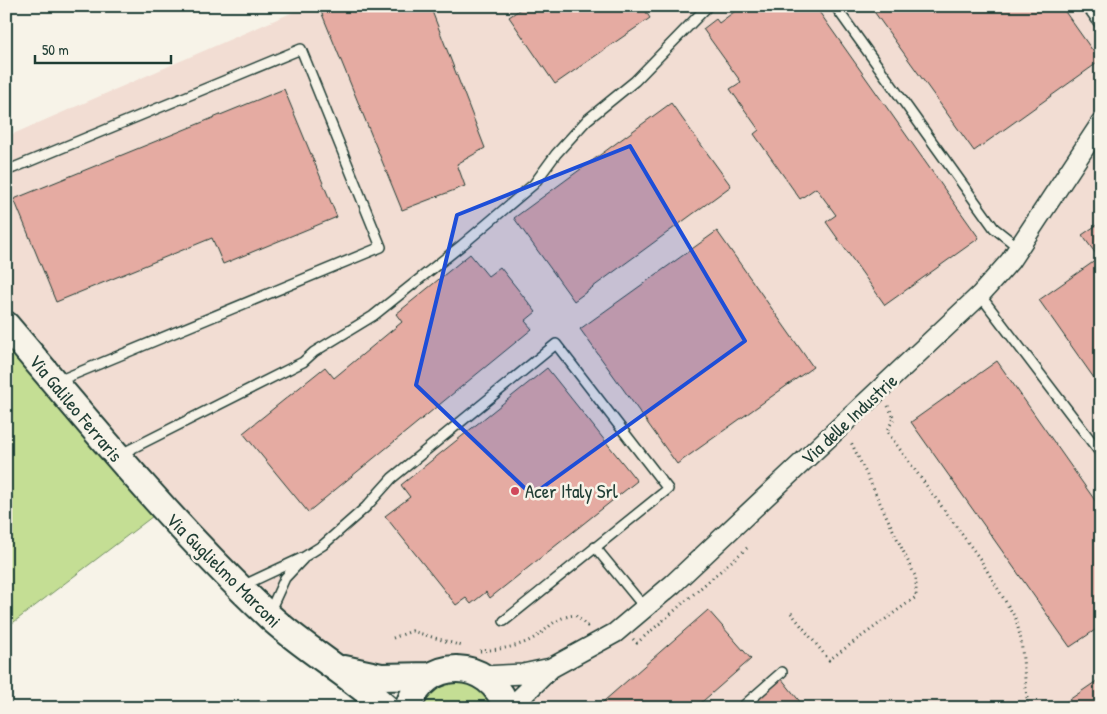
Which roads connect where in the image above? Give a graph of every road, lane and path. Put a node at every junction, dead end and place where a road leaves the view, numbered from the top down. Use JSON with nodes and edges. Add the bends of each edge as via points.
{"nodes":[{"id":1,"x":708,"y":6,"type":"edge"},
{"id":2,"x":836,"y":6,"type":"edge"},
{"id":3,"x":1087,"y":6,"type":"edge"},
{"id":4,"x":1101,"y":26,"type":"edge"},
{"id":5,"x":1101,"y":123,"type":"edge"},
{"id":6,"x":6,"y":170,"type":"edge"},
{"id":7,"x":1018,"y":247,"type":"junction"},
{"id":8,"x":980,"y":295,"type":"junction"},
{"id":9,"x":6,"y":325,"type":"edge"},
{"id":10,"x":54,"y":382,"type":"junction"},
{"id":11,"x":876,"y":394,"type":"junction"},
{"id":12,"x":843,"y":425,"type":"junction"},
{"id":13,"x":1101,"y":454,"type":"edge"},
{"id":14,"x":121,"y":462,"type":"junction"},
{"id":15,"x":595,"y":547,"type":"junction"},
{"id":16,"x":747,"y":548,"type":"dead end"},
{"id":17,"x":304,"y":557,"type":"junction"},
{"id":18,"x":241,"y":587,"type":"junction"},
{"id":19,"x":645,"y":609,"type":"junction"},
{"id":20,"x":791,"y":613,"type":"dead end"},
{"id":21,"x":268,"y":615,"type":"junction"},
{"id":22,"x":504,"y":621,"type":"dead end"},
{"id":23,"x":630,"y":635,"type":"dead end"},
{"id":24,"x":329,"y":663,"type":"junction"},
{"id":25,"x":551,"y":668,"type":"junction"},
{"id":26,"x":782,"y":672,"type":"dead end"},
{"id":27,"x":430,"y":676,"type":"junction"},
{"id":28,"x":484,"y":676,"type":"junction"},
{"id":29,"x":386,"y":708,"type":"edge"},
{"id":30,"x":408,"y":708,"type":"edge"},
{"id":31,"x":509,"y":708,"type":"edge"},
{"id":32,"x":741,"y":708,"type":"edge"},
{"id":33,"x":1028,"y":708,"type":"edge"}],
"edges":[{"from":1,"to":14,"type":"lane","via":[[635,80],[587,120],[534,184],[373,316],[303,362]]},
{"from":2,"to":7,"type":"lane","via":[[994,228]]},
{"from":3,"to":4,"type":"lane"},
{"from":5,"to":7,"type":"street","name":"Via delle Industrie"},
{"from":6,"to":10,"type":"lane","via":[[301,49],[381,247]]},
{"from":7,"to":8,"type":"street","name":"Via delle Industrie"},
{"from":8,"to":11,"type":"street","name":"Via delle Industrie"},
{"from":8,"to":13,"type":"lane"},
{"from":9,"to":10,"type":"street","name":"Via Galileo Ferraris"},
{"from":10,"to":14,"type":"street","name":"Via Galileo Ferraris"},
{"from":11,"to":12,"type":"street","name":"Via delle Industrie"},
{"from":11,"to":33,"type":"path","via":[[894,416],[888,433],[980,559],[1016,619]]},
{"from":12,"to":19,"type":"street","name":"Via delle Industrie"},
{"from":12,"to":20,"type":"path","via":[[916,578],[916,597],[828,660]]},
{"from":14,"to":18,"type":"street","name":"Via Guglielmo Marconi"},
{"from":15,"to":17,"type":"lane","via":[[668,489],[556,344],[392,478],[366,507],[323,545]]},
{"from":15,"to":19,"type":"lane"},
{"from":15,"to":22,"type":"lane"},
{"from":16,"to":23,"type":"path","via":[[637,643]]},
{"from":17,"to":18,"type":"lane"},
{"from":17,"to":21,"type":"lane","via":[[285,578]]},
{"from":18,"to":21,"type":"street","name":"Via Guglielmo Marconi"},
{"from":19,"to":25,"type":"street","name":"Via delle Industrie","via":[[606,639]]},
{"from":21,"to":24,"type":"street","name":"Via Guglielmo Marconi"},
{"from":24,"to":27,"type":"street","name":"Via Guglielmo Marconi","via":[[381,677]]},
{"from":24,"to":29,"type":"street","name":"Via Guglielmo Marconi"},
{"from":25,"to":28,"type":"street","name":"Via delle Industrie","via":[[522,674]]},
{"from":25,"to":31,"type":"street","name":"Via delle Industrie"},
{"from":26,"to":32,"type":"lane"},
{"from":27,"to":28,"type":"street","name":"Via Guglielmo Marconi","via":[[457,668]]},
{"from":27,"to":30,"type":"street","via":[[419,686]]},
{"from":28,"to":31,"type":"street","via":[[496,685]]}]}
